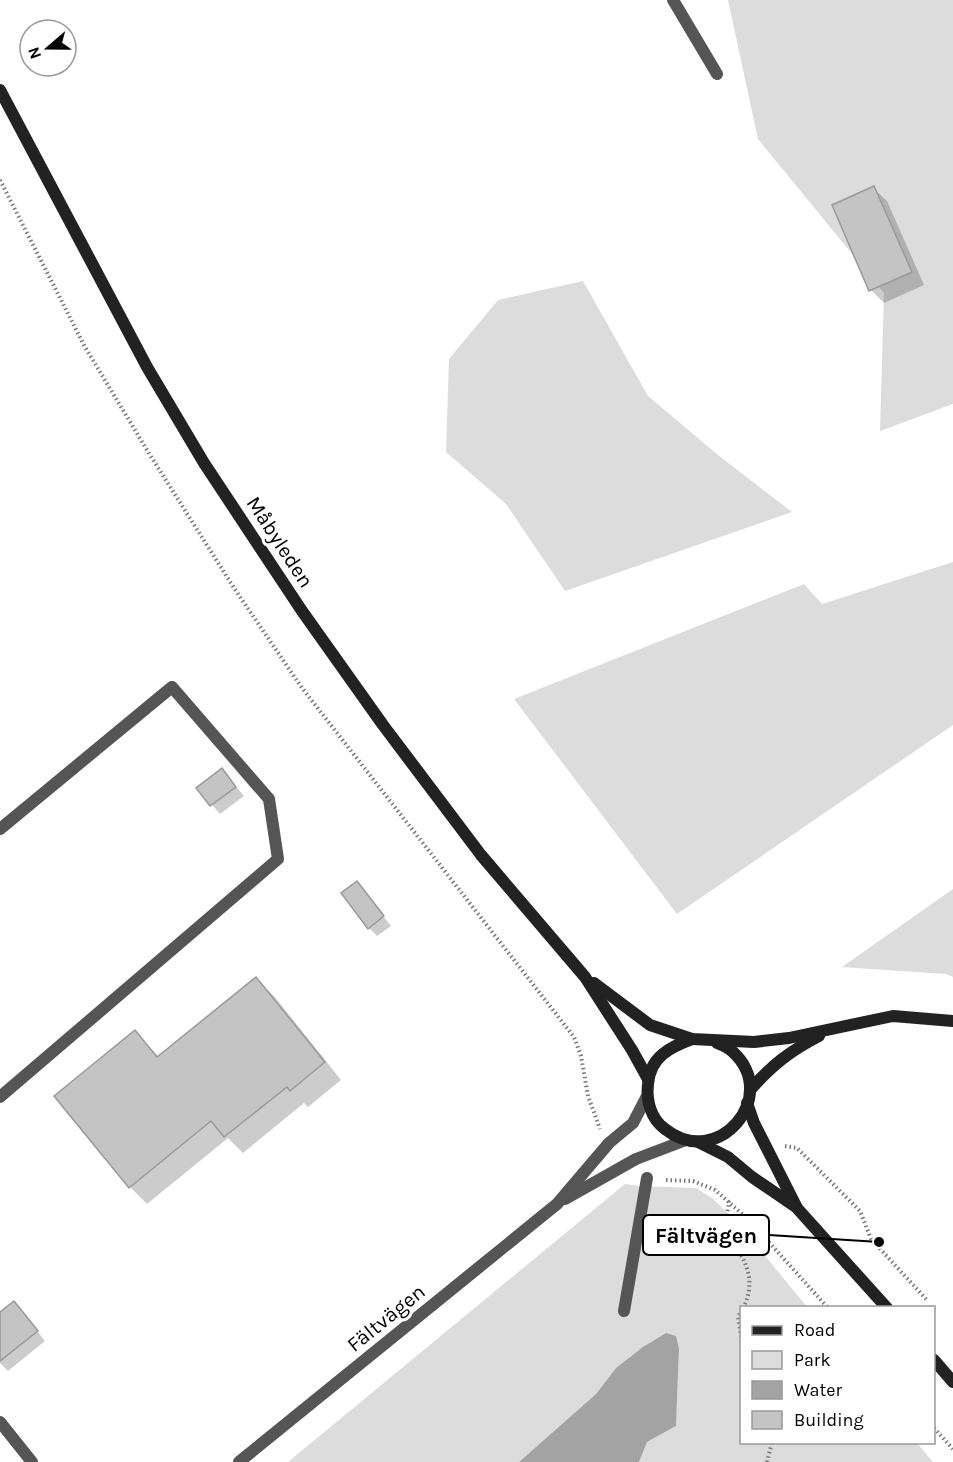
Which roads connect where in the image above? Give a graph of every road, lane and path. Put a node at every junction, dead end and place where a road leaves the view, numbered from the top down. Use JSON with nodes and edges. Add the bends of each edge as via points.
{"nodes":[{"id":1,"x":673,"y":0,"type":"edge"},
{"id":2,"x":717,"y":74,"type":"dead end"},
{"id":3,"x":0,"y":90,"type":"edge"},
{"id":4,"x":0,"y":180,"type":"edge"},
{"id":5,"x":0,"y":829,"type":"edge"},
{"id":6,"x":585,"y":977,"type":"junction"},
{"id":7,"x":559,"y":1018,"type":"dead end"},
{"id":8,"x":953,"y":1021,"type":"edge"},
{"id":9,"x":837,"y":1027,"type":"junction"},
{"id":10,"x":692,"y":1039,"type":"junction"},
{"id":11,"x":713,"y":1041,"type":"junction"},
{"id":12,"x":648,"y":1079,"type":"junction"},
{"id":13,"x":750,"y":1090,"type":"junction"},
{"id":14,"x":647,"y":1096,"type":"junction"},
{"id":15,"x":0,"y":1097,"type":"edge"},
{"id":16,"x":747,"y":1104,"type":"junction"},
{"id":17,"x":691,"y":1141,"type":"junction"},
{"id":18,"x":781,"y":1147,"type":"dead end"},
{"id":19,"x":647,"y":1178,"type":"dead end"},
{"id":20,"x":729,"y":1201,"type":"dead end"},
{"id":21,"x":556,"y":1204,"type":"junction"},
{"id":22,"x":796,"y":1207,"type":"junction"},
{"id":23,"x":749,"y":1220,"type":"dead end"},
{"id":24,"x":927,"y":1300,"type":"dead end"},
{"id":25,"x":744,"y":1306,"type":"edge"},
{"id":26,"x":826,"y":1306,"type":"edge"},
{"id":27,"x":884,"y":1306,"type":"edge"},
{"id":28,"x":624,"y":1311,"type":"dead end"},
{"id":29,"x":740,"y":1313,"type":"edge"},
{"id":30,"x":740,"y":1334,"type":"edge"},
{"id":31,"x":935,"y":1362,"type":"edge"},
{"id":32,"x":953,"y":1382,"type":"edge"},
{"id":33,"x":0,"y":1422,"type":"edge"},
{"id":34,"x":935,"y":1430,"type":"edge"},
{"id":35,"x":772,"y":1444,"type":"edge"},
{"id":36,"x":953,"y":1449,"type":"edge"},
{"id":37,"x":32,"y":1462,"type":"edge"},
{"id":38,"x":239,"y":1462,"type":"edge"},
{"id":39,"x":766,"y":1462,"type":"edge"}],
"edges":[{"from":1,"to":2,"type":"street"},
{"from":3,"to":6,"type":"street","name":"Måbyleden","via":[[147,367],[204,463],[295,601],[382,725],[481,855]]},
{"from":4,"to":7,"type":"path","via":[[85,347],[234,588],[302,688]]},
{"from":5,"to":15,"type":"street","via":[[172,687],[269,800],[278,859]]},
{"from":6,"to":10,"type":"street","name":"Måbyleden","via":[[650,1025]]},
{"from":6,"to":12,"type":"street","name":"Måbyleden"},
{"from":8,"to":9,"type":"street","via":[[893,1016]]},
{"from":9,"to":11,"type":"street","via":[[754,1042]]},
{"from":9,"to":13,"type":"street","via":[[794,1049]]},
{"from":10,"to":11,"type":"street","name":"Måbyleden"},
{"from":10,"to":12,"type":"street","via":[[670,1047],[655,1062]]},
{"from":11,"to":13,"type":"street","name":"Måbyleden","via":[[732,1051],[746,1071]]},
{"from":12,"to":14,"type":"street"},
{"from":13,"to":16,"type":"street"},
{"from":14,"to":17,"type":"street","via":[[652,1114],[662,1127],[675,1137]]},
{"from":14,"to":21,"type":"street","name":"Fältvägen","via":[[633,1123],[609,1143]]},
{"from":16,"to":17,"type":"street","via":[[736,1125],[723,1136]]},
{"from":16,"to":22,"type":"street"},
{"from":17,"to":21,"type":"street","name":"Fältvägen","via":[[636,1160]]},
{"from":17,"to":22,"type":"street","via":[[728,1157]]},
{"from":18,"to":24,"type":"path","via":[[797,1148],[860,1211],[871,1239]]},
{"from":19,"to":28,"type":"street"},
{"from":20,"to":25,"type":"path","via":[[727,1233],[751,1278]]},
{"from":21,"to":38,"type":"street","name":"Fältvägen"},
{"from":22,"to":27,"type":"street"},
{"from":23,"to":26,"type":"path"},
{"from":29,"to":30,"type":"path"},
{"from":31,"to":32,"type":"street"},
{"from":33,"to":37,"type":"street"},
{"from":34,"to":36,"type":"path"},
{"from":35,"to":39,"type":"path"}]}
